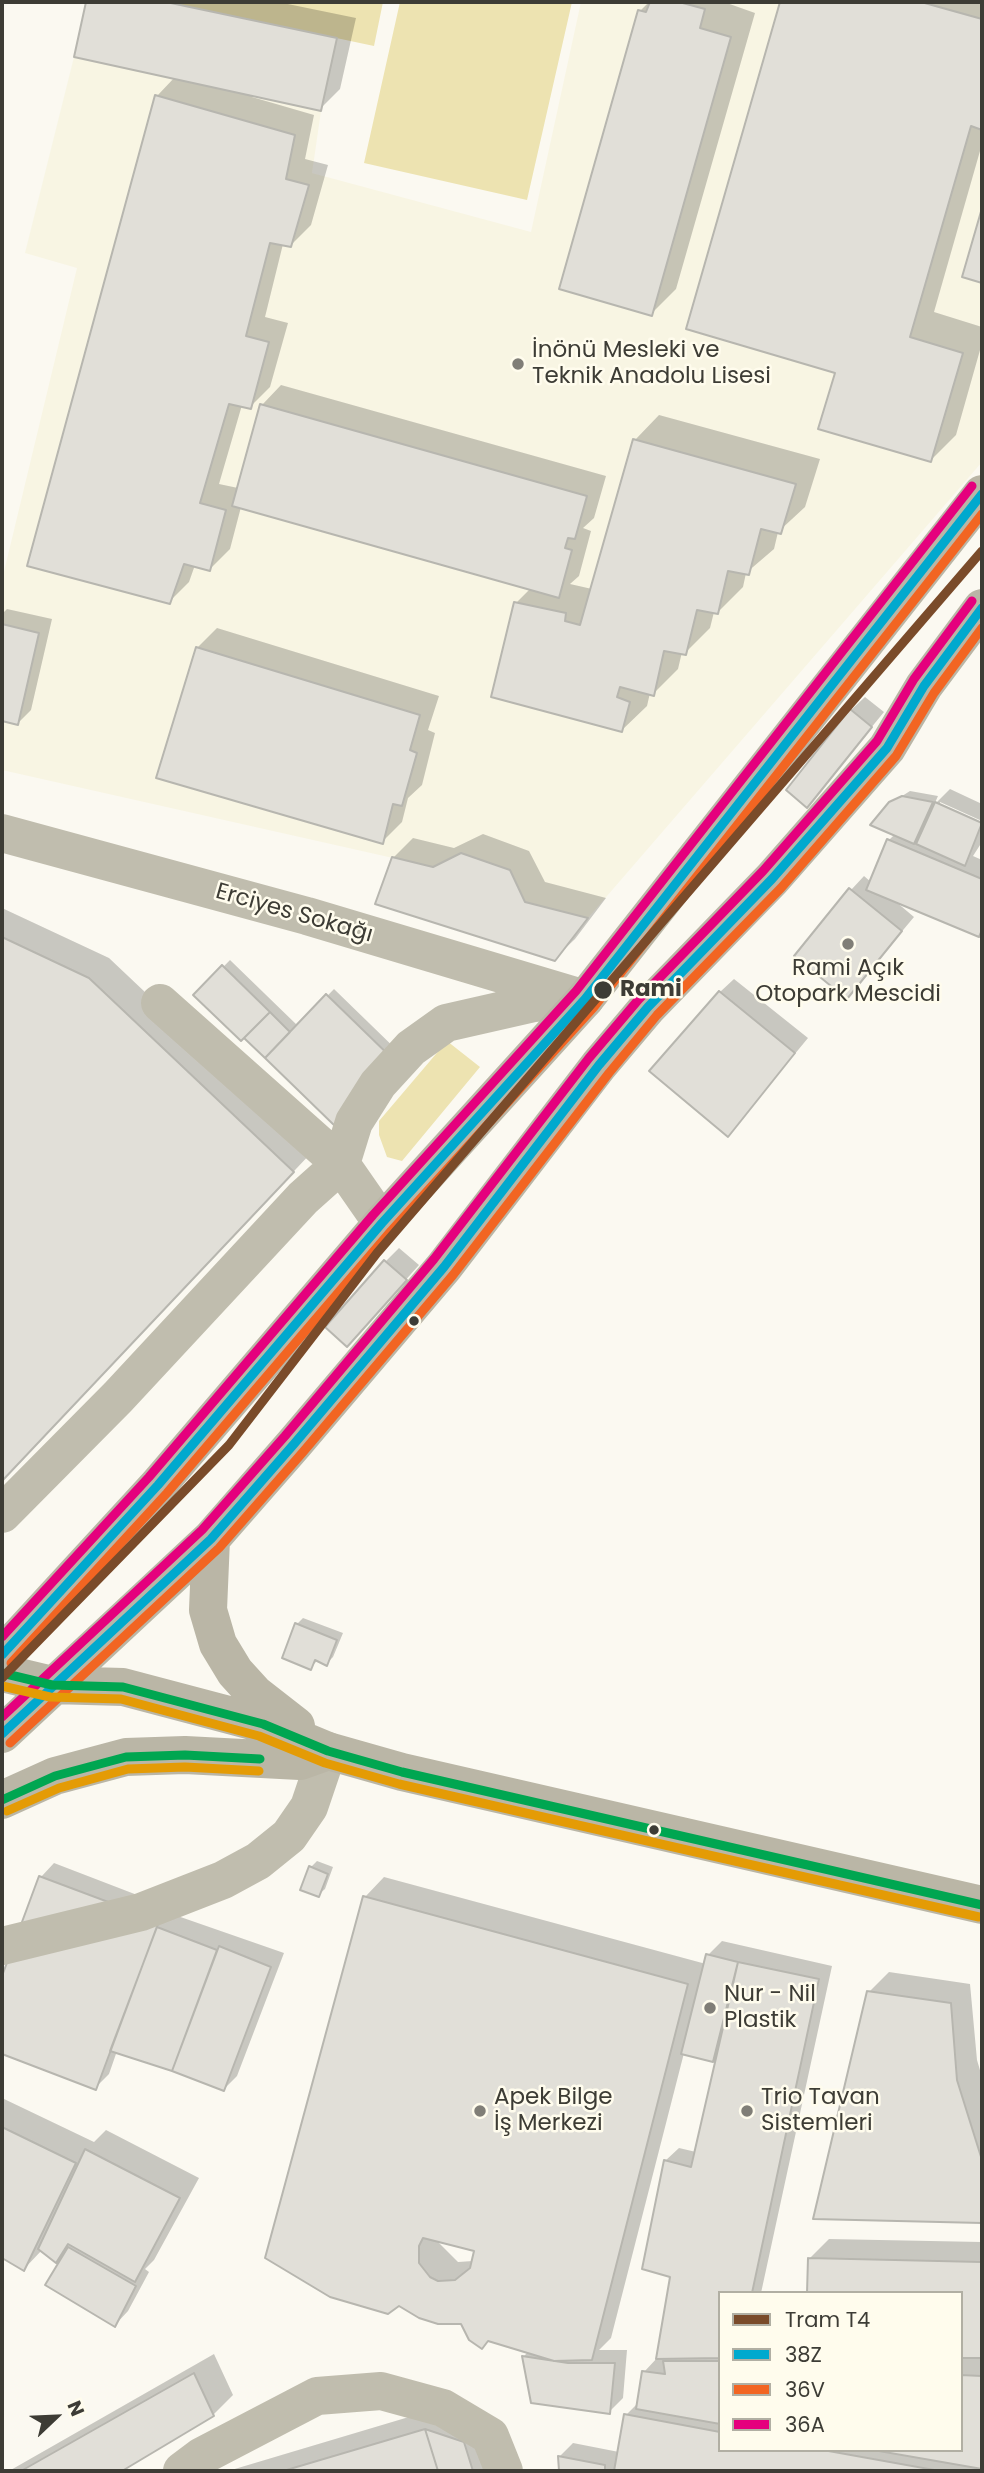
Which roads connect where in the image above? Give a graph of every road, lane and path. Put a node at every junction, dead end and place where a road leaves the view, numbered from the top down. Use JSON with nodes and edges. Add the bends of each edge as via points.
{"nodes":[{"id":1,"x":982,"y":494,"type":"edge"},
{"id":2,"x":982,"y":608,"type":"edge"},
{"id":3,"x":2,"y":833,"type":"edge"},
{"id":4,"x":585,"y":999,"type":"junction"},
{"id":5,"x":160,"y":1003,"type":"dead end"},
{"id":6,"x":648,"y":1007,"type":"junction"},
{"id":7,"x":341,"y":1164,"type":"junction"},
{"id":8,"x":382,"y":1223,"type":"junction"},
{"id":9,"x":2,"y":1514,"type":"edge"},
{"id":10,"x":211,"y":1539,"type":"junction"},
{"id":11,"x":2,"y":1656,"type":"edge"},
{"id":12,"x":2,"y":1673,"type":"edge"},
{"id":13,"x":52,"y":1685,"type":"junction"},
{"id":14,"x":2,"y":1734,"type":"edge"},
{"id":15,"x":328,"y":1751,"type":"junction"},
{"id":16,"x":2,"y":1800,"type":"edge"},
{"id":17,"x":982,"y":1905,"type":"edge"},
{"id":18,"x":2,"y":1945,"type":"edge"},
{"id":19,"x":182,"y":2471,"type":"edge"},
{"id":20,"x":504,"y":2471,"type":"edge"}],
"edges":[{"from":1,"to":4,"type":"main road"},
{"from":2,"to":6,"type":"main road","via":[[924,686],[887,748],[772,879]]},
{"from":3,"to":4,"type":"street","name":"Erciyes Sokağı","via":[[307,916]]},
{"from":4,"to":6,"type":"main road","via":[[631,1010]]},
{"from":4,"to":7,"type":"street","via":[[534,1003],[446,1023],[411,1048],[378,1084],[354,1122]]},
{"from":4,"to":8,"type":"main road"},
{"from":5,"to":7,"type":"street"},
{"from":6,"to":10,"type":"main road","via":[[444,1267]]},
{"from":7,"to":8,"type":"street"},
{"from":7,"to":9,"type":"street","via":[[303,1198]]},
{"from":8,"to":11,"type":"main road","via":[[158,1485]]},
{"from":10,"to":13,"type":"main road"},
{"from":10,"to":15,"type":"main road","via":[[208,1610],[218,1644],[254,1694]]},
{"from":12,"to":13,"type":"main road"},
{"from":13,"to":14,"type":"main road"},
{"from":13,"to":15,"type":"main road","via":[[123,1688],[263,1724]]},
{"from":15,"to":16,"type":"main road","via":[[300,1761],[126,1757],[55,1776]]},
{"from":15,"to":17,"type":"main road","via":[[494,1794]]},
{"from":15,"to":18,"type":"street","via":[[309,1807],[289,1836],[258,1861],[141,1912]]},
{"from":19,"to":20,"type":"street","via":[[317,2396],[381,2391],[443,2407],[490,2437]]}]}
